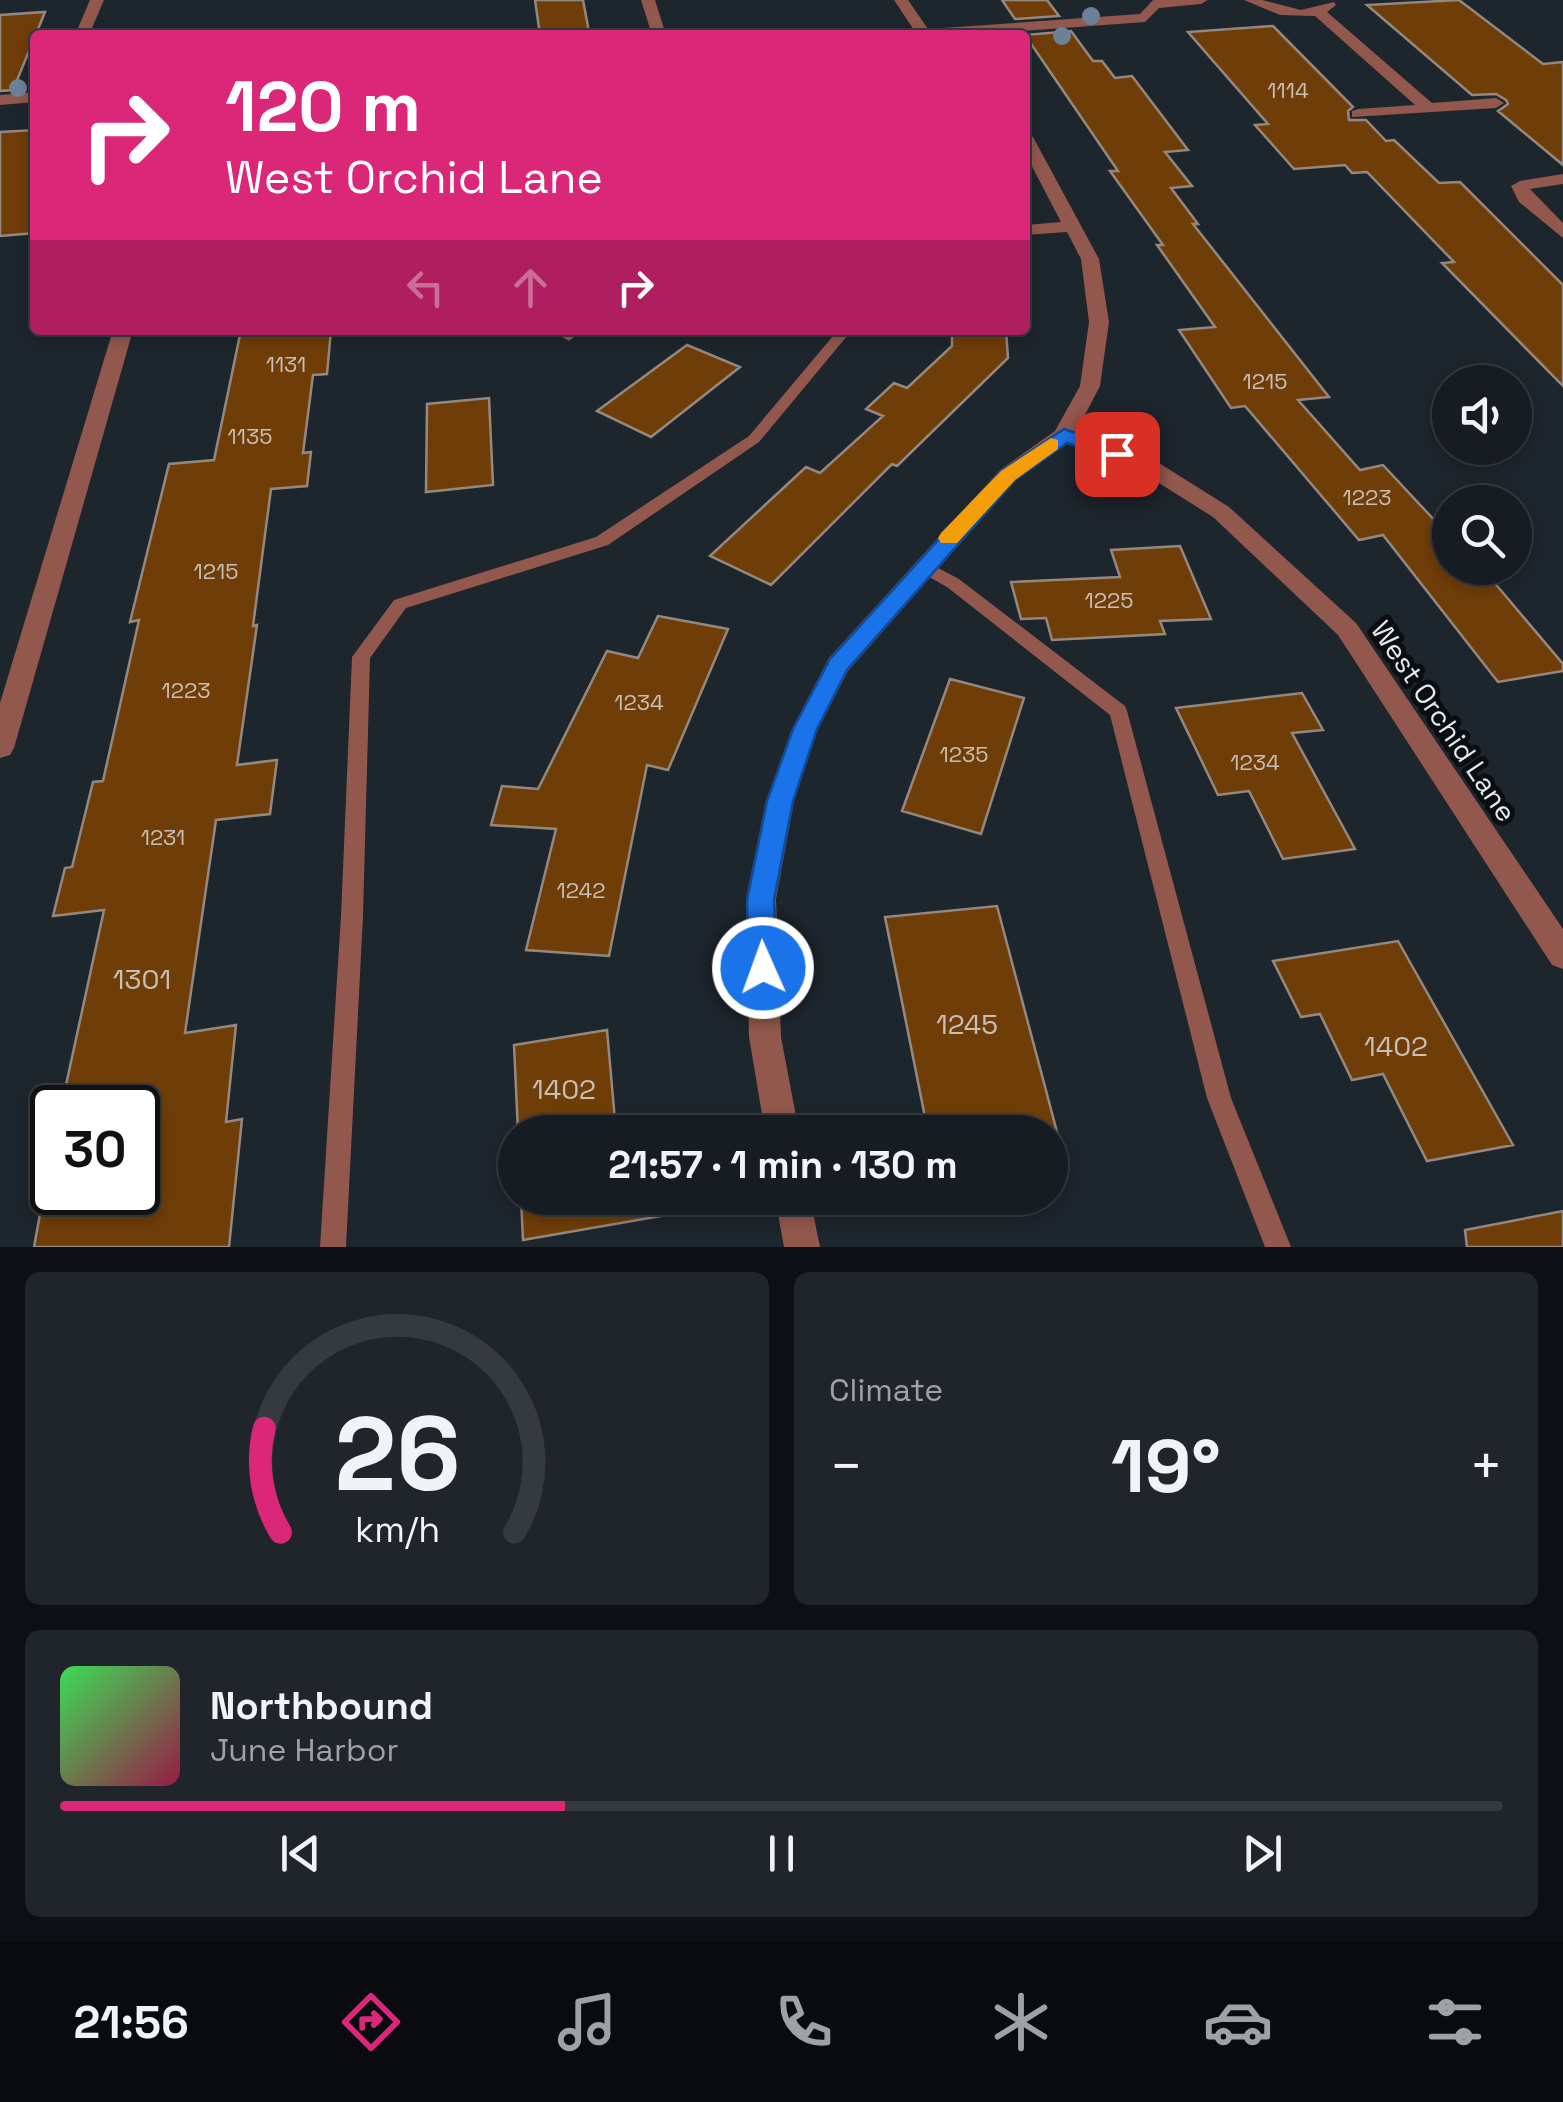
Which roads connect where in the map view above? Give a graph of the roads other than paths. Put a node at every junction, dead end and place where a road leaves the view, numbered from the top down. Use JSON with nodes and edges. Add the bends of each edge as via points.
{"nodes":[{"id":1,"x":97,"y":0,"type":"edge"},
{"id":2,"x":648,"y":0,"type":"edge"},
{"id":3,"x":901,"y":0,"type":"edge"},
{"id":4,"x":1201,"y":0,"type":"edge"},
{"id":5,"x":1252,"y":0,"type":"edge"},
{"id":6,"x":1324,"y":6,"type":"edge"},
{"id":7,"x":84,"y":30,"type":"edge"},
{"id":8,"x":657,"y":30,"type":"edge"},
{"id":9,"x":921,"y":30,"type":"edge"},
{"id":10,"x":1002,"y":30,"type":"edge"},
{"id":11,"x":30,"y":97,"type":"edge"},
{"id":12,"x":0,"y":100,"type":"edge"},
{"id":13,"x":1496,"y":102,"type":"dead end"},
{"id":14,"x":1428,"y":108,"type":"junction"},
{"id":15,"x":1358,"y":114,"type":"dead end"},
{"id":16,"x":1030,"y":146,"type":"edge"},
{"id":17,"x":1563,"y":179,"type":"edge"},
{"id":18,"x":1075,"y":226,"type":"junction"},
{"id":19,"x":1030,"y":230,"type":"edge"},
{"id":20,"x":1563,"y":233,"type":"edge"},
{"id":21,"x":123,"y":335,"type":"edge"},
{"id":22,"x":841,"y":335,"type":"edge"},
{"id":23,"x":1064,"y":435,"type":"junction"},
{"id":24,"x":923,"y":566,"type":"junction"},
{"id":25,"x":0,"y":748,"type":"edge"},
{"id":26,"x":1563,"y":956,"type":"edge"},
{"id":27,"x":779,"y":1115,"type":"edge"},
{"id":28,"x":796,"y":1215,"type":"edge"},
{"id":29,"x":333,"y":1247,"type":"edge"},
{"id":30,"x":802,"y":1247,"type":"edge"},
{"id":31,"x":1278,"y":1247,"type":"edge"}],
"edges":[{"from":1,"to":7,"type":"street"},
{"from":2,"to":8,"type":"street"},
{"from":3,"to":9,"type":"street"},
{"from":4,"to":10,"type":"street","via":[[1154,4],[1145,18]]},
{"from":5,"to":6,"type":"street","via":[[1290,13]]},
{"from":6,"to":14,"type":"street"},
{"from":11,"to":12,"type":"street"},
{"from":13,"to":14,"type":"street"},
{"from":14,"to":15,"type":"street"},
{"from":16,"to":18,"type":"street"},
{"from":17,"to":20,"type":"street","via":[[1520,186]]},
{"from":18,"to":19,"type":"street"},
{"from":18,"to":23,"type":"street","via":[[1090,260],[1100,322],[1090,386]]},
{"from":21,"to":25,"type":"street"},
{"from":22,"to":29,"type":"lane","via":[[754,439],[723,460],[602,541],[400,604],[361,657]]},
{"from":23,"to":24,"type":"street","via":[[1008,475]]},
{"from":23,"to":26,"type":"street","name":"West Orchid Lane","via":[[1143,463],[1221,512],[1348,629]]},
{"from":24,"to":27,"type":"street","via":[[838,665],[805,729],[780,801],[761,900],[765,1037]]},
{"from":24,"to":31,"type":"lane","via":[[1118,711],[1219,1098]]},
{"from":28,"to":30,"type":"street"}]}
